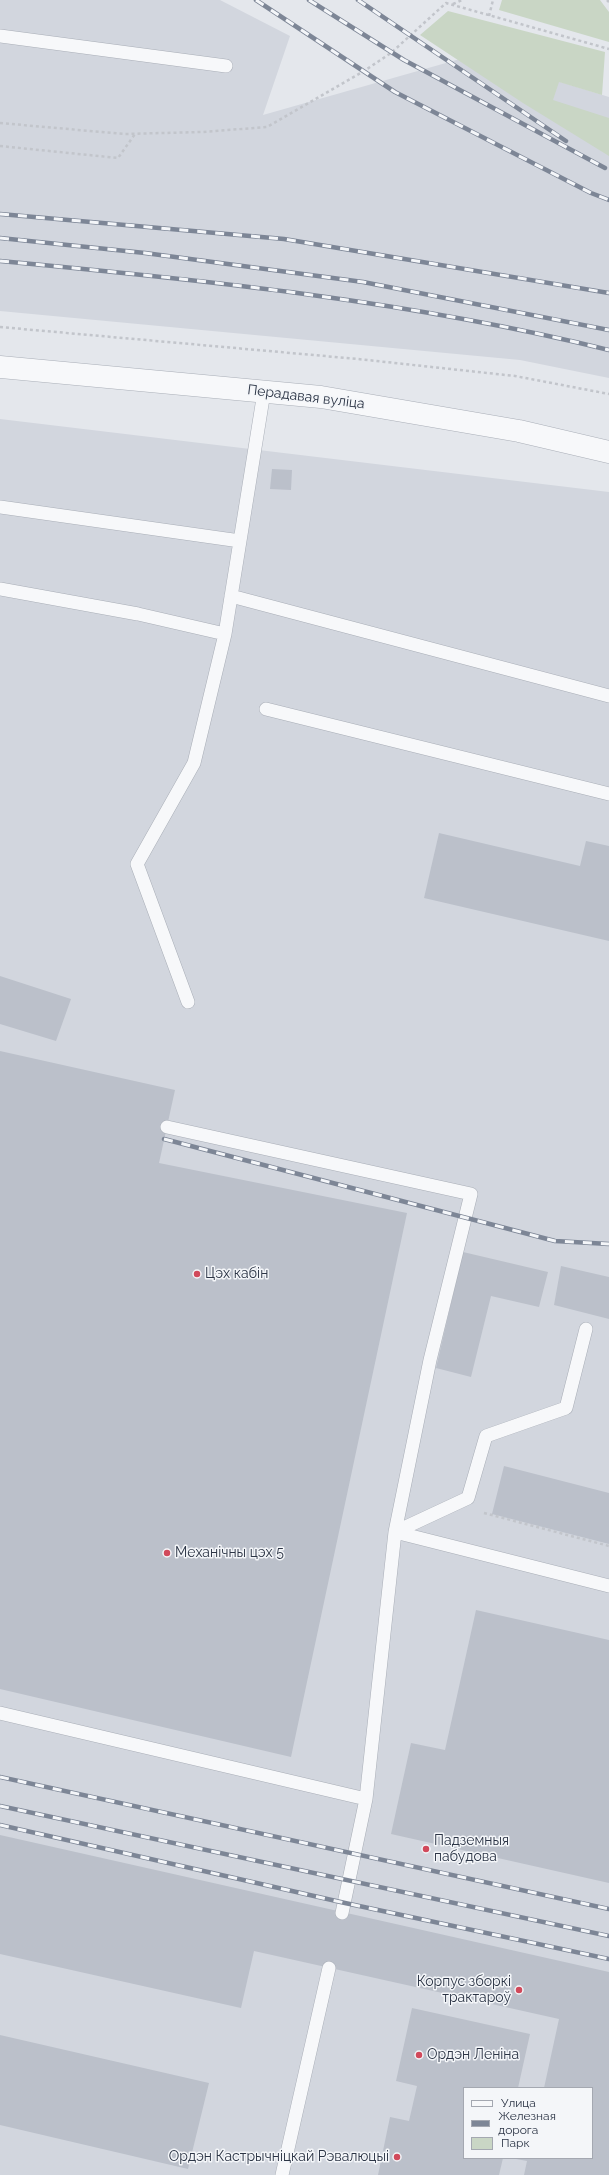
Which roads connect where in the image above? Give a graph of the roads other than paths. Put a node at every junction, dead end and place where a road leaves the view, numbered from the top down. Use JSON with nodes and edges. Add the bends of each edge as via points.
{"nodes":[{"id":1,"x":0,"y":36,"type":"edge"},
{"id":2,"x":226,"y":66,"type":"dead end"},
{"id":3,"x":0,"y":366,"type":"edge"},
{"id":4,"x":264,"y":392,"type":"junction"},
{"id":5,"x":609,"y":452,"type":"edge"},
{"id":6,"x":0,"y":507,"type":"edge"},
{"id":7,"x":240,"y":541,"type":"junction"},
{"id":8,"x":0,"y":589,"type":"edge"},
{"id":9,"x":231,"y":596,"type":"junction"},
{"id":10,"x":225,"y":634,"type":"junction"},
{"id":11,"x":609,"y":696,"type":"edge"},
{"id":12,"x":266,"y":709,"type":"dead end"},
{"id":13,"x":609,"y":794,"type":"edge"},
{"id":14,"x":188,"y":1002,"type":"dead end"},
{"id":15,"x":167,"y":1127,"type":"dead end"},
{"id":16,"x":586,"y":1329,"type":"dead end"},
{"id":17,"x":396,"y":1532,"type":"junction"},
{"id":18,"x":609,"y":1586,"type":"edge"},
{"id":19,"x":0,"y":1713,"type":"edge"},
{"id":20,"x":366,"y":1799,"type":"junction"},
{"id":21,"x":342,"y":1913,"type":"dead end"},
{"id":22,"x":330,"y":1968,"type":"dead end"},
{"id":23,"x":282,"y":2175,"type":"edge"}],
"edges":[{"from":1,"to":2,"type":"lane"},
{"from":3,"to":4,"type":"street","name":"Перадавая вуліца"},
{"from":4,"to":5,"type":"street","name":"Перадавая вуліца","via":[[321,397],[504,428]]},
{"from":4,"to":7,"type":"lane"},
{"from":6,"to":7,"type":"lane"},
{"from":7,"to":9,"type":"lane"},
{"from":8,"to":10,"type":"lane","via":[[138,614]]},
{"from":9,"to":10,"type":"lane"},
{"from":9,"to":11,"type":"lane"},
{"from":10,"to":14,"type":"lane","via":[[194,763],[137,864]]},
{"from":12,"to":13,"type":"lane"},
{"from":15,"to":17,"type":"lane","via":[[471,1194],[430,1360]]},
{"from":16,"to":17,"type":"lane","via":[[566,1408],[486,1436],[468,1498]]},
{"from":17,"to":18,"type":"lane"},
{"from":17,"to":20,"type":"lane"},
{"from":19,"to":20,"type":"lane"},
{"from":20,"to":21,"type":"lane"},
{"from":22,"to":23,"type":"lane"}]}
